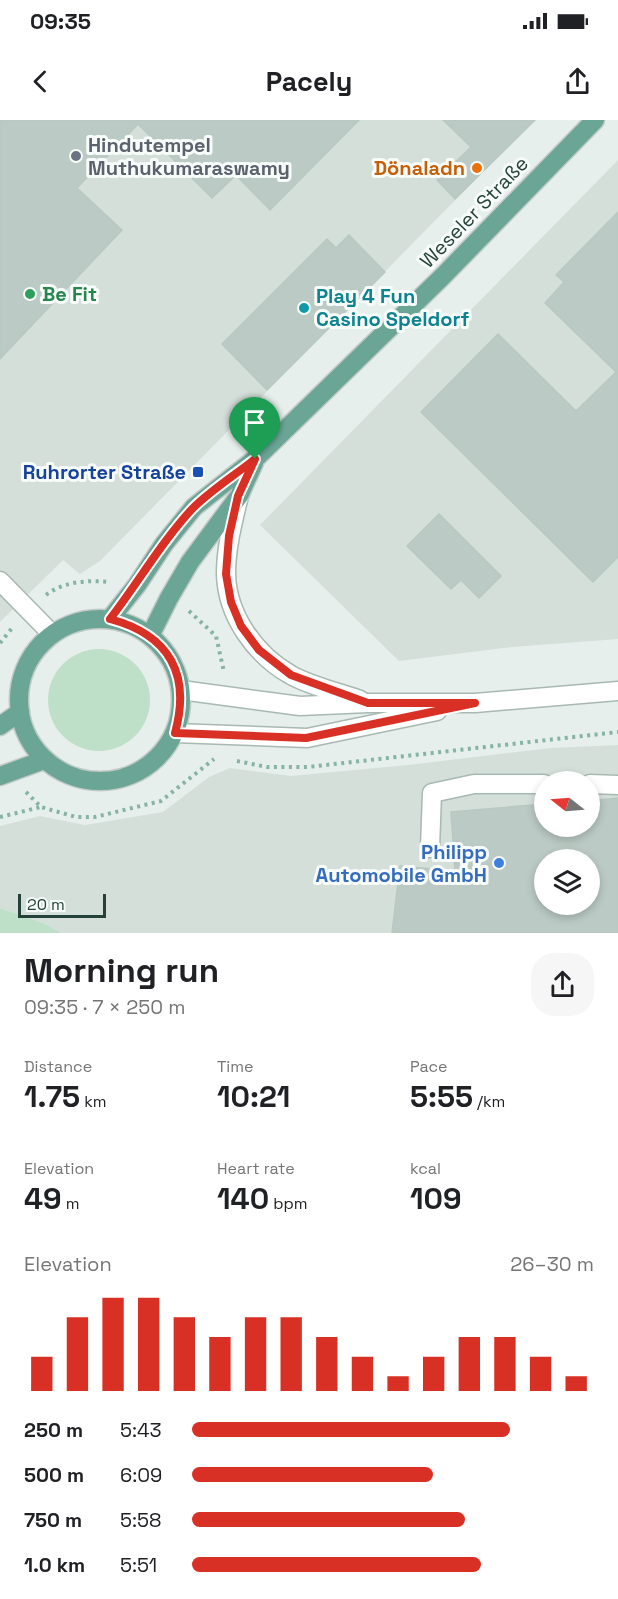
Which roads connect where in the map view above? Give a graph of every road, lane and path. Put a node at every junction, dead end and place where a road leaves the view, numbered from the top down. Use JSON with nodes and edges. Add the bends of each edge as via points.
{"nodes":[{"id":1,"x":595,"y":120,"type":"edge"},
{"id":2,"x":255,"y":459,"type":"junction"},
{"id":3,"x":238,"y":496,"type":"junction"},
{"id":4,"x":0,"y":581,"type":"edge"},
{"id":5,"x":137,"y":585,"type":"junction"},
{"id":6,"x":168,"y":598,"type":"junction"},
{"id":7,"x":28,"y":608,"type":"junction"},
{"id":8,"x":110,"y":619,"type":"junction"},
{"id":9,"x":52,"y":634,"type":"junction"},
{"id":10,"x":150,"y":636,"type":"junction"},
{"id":11,"x":0,"y":643,"type":"edge"},
{"id":12,"x":181,"y":690,"type":"junction"},
{"id":13,"x":618,"y":691,"type":"edge"},
{"id":14,"x":224,"y":696,"type":"junction"},
{"id":15,"x":368,"y":703,"type":"junction"},
{"id":16,"x":475,"y":703,"type":"junction"},
{"id":17,"x":20,"y":712,"type":"junction"},
{"id":18,"x":0,"y":726,"type":"edge"},
{"id":19,"x":618,"y":732,"type":"edge"},
{"id":20,"x":175,"y":733,"type":"junction"},
{"id":21,"x":219,"y":734,"type":"junction"},
{"id":22,"x":44,"y":760,"type":"junction"},
{"id":23,"x":236,"y":761,"type":"dead end"},
{"id":24,"x":4,"y":775,"type":"edge"},
{"id":25,"x":534,"y":784,"type":"edge"},
{"id":26,"x":600,"y":784,"type":"edge"},
{"id":27,"x":618,"y":785,"type":"edge"},
{"id":28,"x":41,"y":807,"type":"junction"},
{"id":29,"x":0,"y":817,"type":"edge"},
{"id":30,"x":430,"y":848,"type":"dead end"}],
"edges":[{"from":1,"to":2,"type":"main road","name":"Weseler Straße","via":[[443,276]]},
{"from":2,"to":3,"type":"main road","name":"Weseler Straße"},
{"from":2,"to":5,"type":"main road","name":"Weseler Straße","via":[[194,507]]},
{"from":3,"to":6,"type":"main road","name":"Weseler Straße"},
{"from":3,"to":15,"type":"street","via":[[226,574],[241,626],[259,650],[291,675]]},
{"from":4,"to":7,"type":"street"},
{"from":5,"to":7,"type":"path","via":[[87,581],[56,587]]},
{"from":5,"to":8,"type":"main road","name":"Weseler Straße"},
{"from":6,"to":10,"type":"main road","name":"Weseler Straße"},
{"from":6,"to":14,"type":"path","via":[[195,615],[216,636],[224,666]]},
{"from":7,"to":9,"type":"street"},
{"from":7,"to":11,"type":"path"},
{"from":8,"to":9,"type":"main road","via":[[70,624]]},
{"from":8,"to":10,"type":"main road"},
{"from":9,"to":17,"type":"main road","via":[[36,649],[25,669],[19,690]]},
{"from":10,"to":12,"type":"main road","via":[[176,670]]},
{"from":12,"to":14,"type":"street"},
{"from":12,"to":20,"type":"main road","via":[[181,712]]},
{"from":13,"to":16,"type":"street"},
{"from":14,"to":15,"type":"street","via":[[300,706]]},
{"from":15,"to":16,"type":"street"},
{"from":16,"to":21,"type":"street","via":[[306,738]]},
{"from":17,"to":18,"type":"main road"},
{"from":17,"to":22,"type":"main road","via":[[28,738]]},
{"from":19,"to":23,"type":"path","via":[[308,767],[267,767]]},
{"from":20,"to":21,"type":"street"},
{"from":20,"to":22,"type":"main road","via":[[160,755],[141,771],[116,780],[74,777]]},
{"from":21,"to":28,"type":"path","via":[[215,757],[161,801],[95,817],[76,817]]},
{"from":22,"to":24,"type":"main road"},
{"from":24,"to":28,"type":"path"},
{"from":25,"to":30,"type":"street","via":[[474,784],[432,793]]},
{"from":26,"to":27,"type":"street"},
{"from":28,"to":29,"type":"path"}]}
